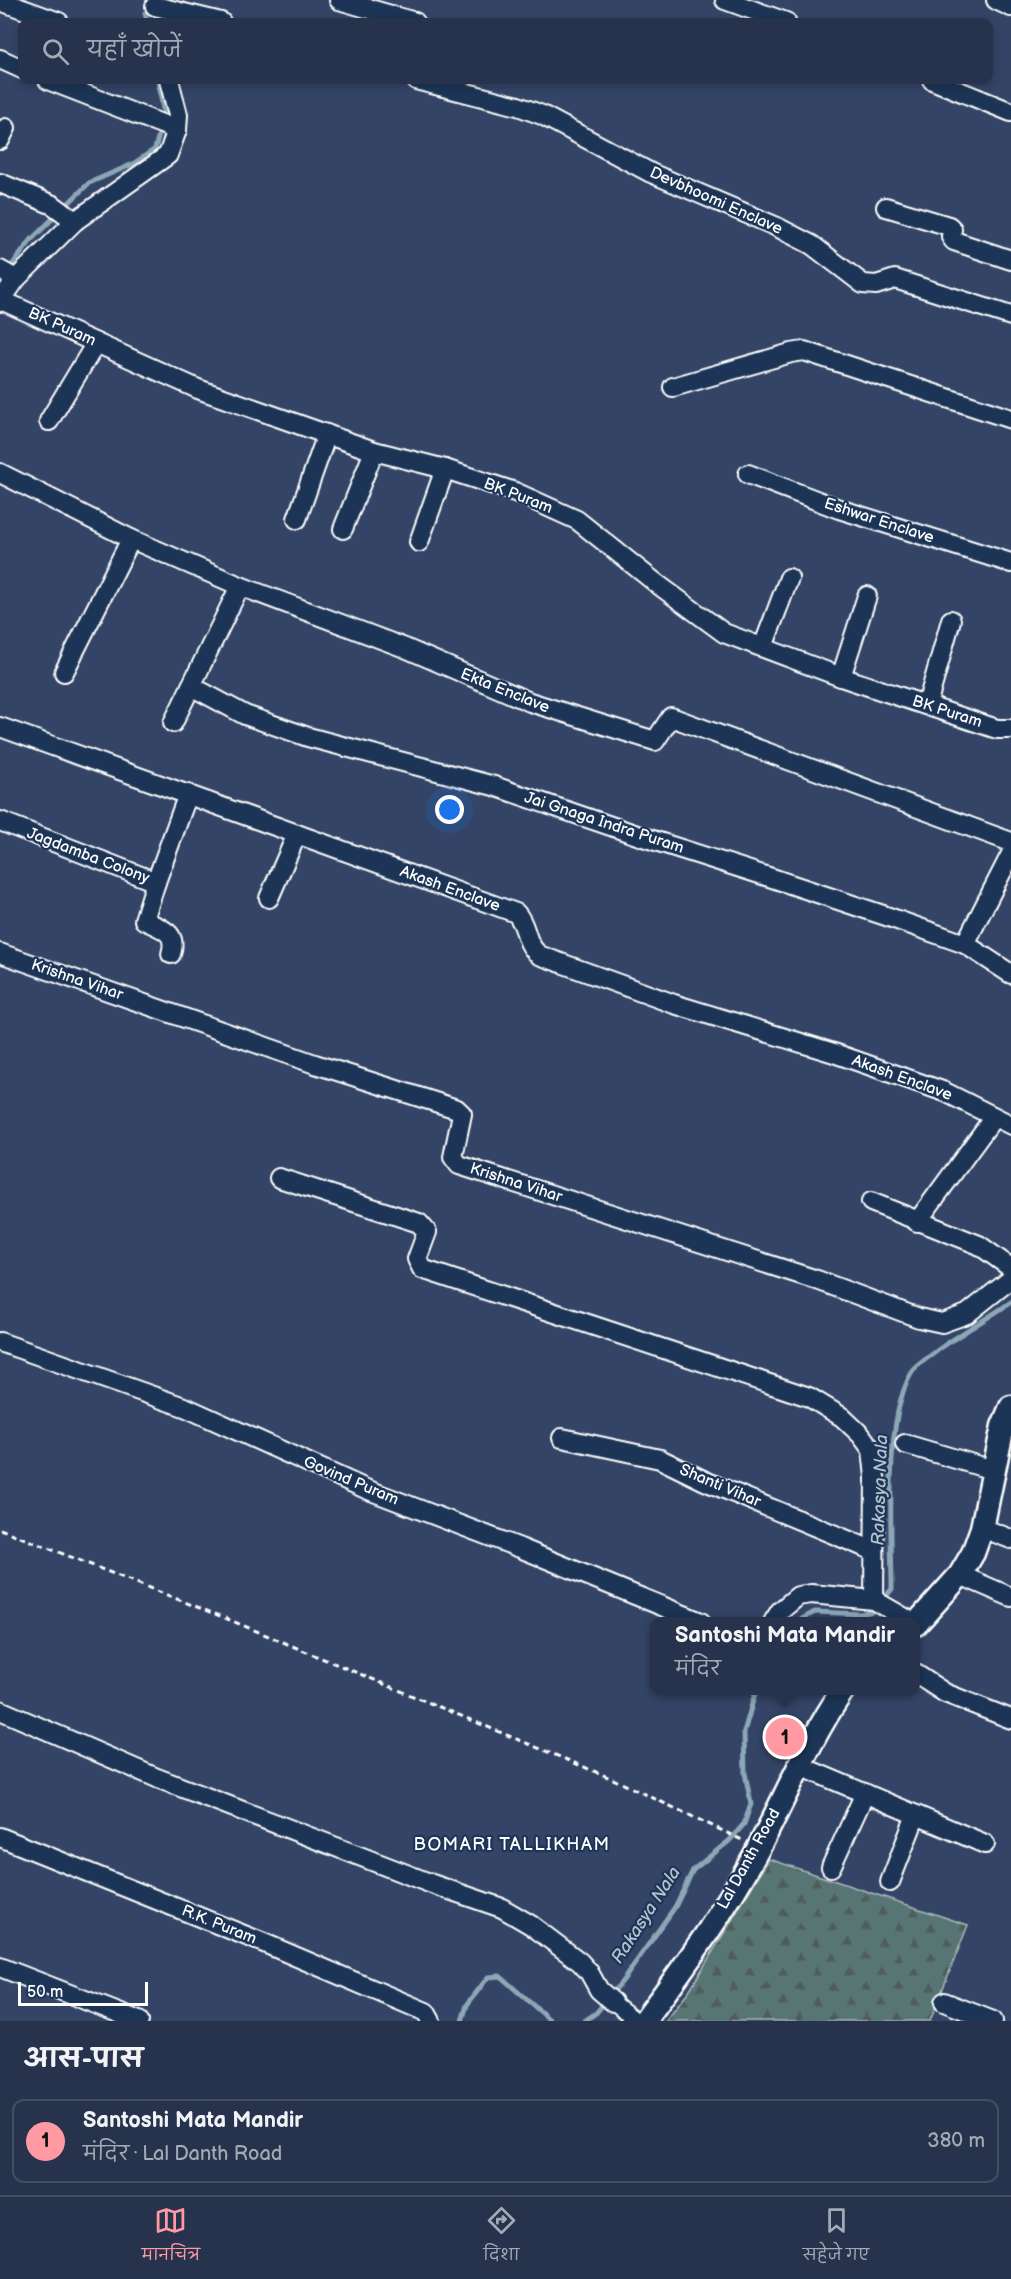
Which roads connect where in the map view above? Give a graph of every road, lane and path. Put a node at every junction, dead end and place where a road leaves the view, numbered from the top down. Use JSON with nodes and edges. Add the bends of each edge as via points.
{"nodes":[{"id":1,"x":339,"y":0,"type":"edge"},
{"id":2,"x":725,"y":0,"type":"edge"},
{"id":3,"x":996,"y":0,"type":"edge"},
{"id":4,"x":0,"y":1,"type":"edge"},
{"id":5,"x":1011,"y":7,"type":"edge"},
{"id":6,"x":156,"y":9,"type":"edge"},
{"id":7,"x":47,"y":18,"type":"edge"},
{"id":8,"x":201,"y":18,"type":"edge"},
{"id":9,"x":401,"y":18,"type":"edge"},
{"id":10,"x":775,"y":18,"type":"edge"},
{"id":11,"x":0,"y":59,"type":"edge"},
{"id":12,"x":18,"y":67,"type":"edge"},
{"id":13,"x":58,"y":84,"type":"edge"},
{"id":14,"x":170,"y":84,"type":"edge"},
{"id":15,"x":433,"y":84,"type":"edge"},
{"id":16,"x":942,"y":84,"type":"edge"},
{"id":17,"x":1011,"y":112,"type":"edge"},
{"id":18,"x":167,"y":126,"type":"junction"},
{"id":19,"x":0,"y":183,"type":"edge"},
{"id":20,"x":886,"y":207,"type":"dead end"},
{"id":21,"x":65,"y":214,"type":"junction"},
{"id":22,"x":1011,"y":260,"type":"edge"},
{"id":23,"x":9,"y":275,"type":"edge"},
{"id":24,"x":1,"y":301,"type":"edge"},
{"id":25,"x":1011,"y":316,"type":"edge"},
{"id":26,"x":96,"y":343,"type":"junction"},
{"id":27,"x":673,"y":387,"type":"dead end"},
{"id":28,"x":1011,"y":419,"type":"edge"},
{"id":29,"x":49,"y":421,"type":"dead end"},
{"id":30,"x":327,"y":434,"type":"junction"},
{"id":31,"x":374,"y":451,"type":"junction"},
{"id":32,"x":445,"y":469,"type":"junction"},
{"id":33,"x":0,"y":472,"type":"edge"},
{"id":34,"x":748,"y":474,"type":"dead end"},
{"id":35,"x":297,"y":519,"type":"dead end"},
{"id":36,"x":343,"y":529,"type":"dead end"},
{"id":37,"x":131,"y":539,"type":"junction"},
{"id":38,"x":419,"y":542,"type":"dead end"},
{"id":39,"x":1011,"y":563,"type":"edge"},
{"id":40,"x":789,"y":578,"type":"dead end"},
{"id":41,"x":240,"y":586,"type":"junction"},
{"id":42,"x":867,"y":596,"type":"dead end"},
{"id":43,"x":951,"y":621,"type":"dead end"},
{"id":44,"x":763,"y":647,"type":"junction"},
{"id":45,"x":64,"y":672,"type":"dead end"},
{"id":46,"x":841,"y":677,"type":"junction"},
{"id":47,"x":191,"y":686,"type":"junction"},
{"id":48,"x":927,"y":705,"type":"junction"},
{"id":49,"x":173,"y":723,"type":"dead end"},
{"id":50,"x":0,"y":727,"type":"edge"},
{"id":51,"x":1011,"y":729,"type":"edge"},
{"id":52,"x":188,"y":794,"type":"junction"},
{"id":53,"x":0,"y":821,"type":"edge"},
{"id":54,"x":297,"y":834,"type":"junction"},
{"id":55,"x":1011,"y":842,"type":"edge"},
{"id":56,"x":1011,"y":854,"type":"edge"},
{"id":57,"x":156,"y":882,"type":"junction"},
{"id":58,"x":269,"y":898,"type":"dead end"},
{"id":59,"x":965,"y":944,"type":"junction"},
{"id":60,"x":0,"y":953,"type":"edge"},
{"id":61,"x":171,"y":954,"type":"dead end"},
{"id":62,"x":1011,"y":974,"type":"edge"},
{"id":63,"x":994,"y":1117,"type":"junction"},
{"id":64,"x":1011,"y":1125,"type":"edge"},
{"id":65,"x":279,"y":1178,"type":"dead end"},
{"id":66,"x":871,"y":1202,"type":"dead end"},
{"id":67,"x":917,"y":1222,"type":"junction"},
{"id":68,"x":1011,"y":1268,"type":"edge"},
{"id":69,"x":1011,"y":1279,"type":"edge"},
{"id":70,"x":0,"y":1342,"type":"edge"},
{"id":71,"x":1008,"y":1421,"type":"edge"},
{"id":72,"x":562,"y":1438,"type":"dead end"},
{"id":73,"x":905,"y":1444,"type":"dead end"},
{"id":74,"x":993,"y":1470,"type":"junction"},
{"id":75,"x":0,"y":1528,"type":"edge"},
{"id":76,"x":982,"y":1528,"type":"junction"},
{"id":77,"x":1011,"y":1539,"type":"edge"},
{"id":78,"x":874,"y":1551,"type":"junction"},
{"id":79,"x":960,"y":1575,"type":"junction"},
{"id":80,"x":1011,"y":1598,"type":"edge"},
{"id":81,"x":874,"y":1600,"type":"junction"},
{"id":82,"x":689,"y":1617,"type":"edge"},
{"id":83,"x":776,"y":1617,"type":"edge"},
{"id":84,"x":905,"y":1617,"type":"edge"},
{"id":85,"x":920,"y":1618,"type":"edge"},
{"id":86,"x":920,"y":1677,"type":"edge"},
{"id":87,"x":840,"y":1695,"type":"edge"},
{"id":88,"x":0,"y":1710,"type":"edge"},
{"id":89,"x":1011,"y":1719,"type":"edge"},
{"id":90,"x":800,"y":1766,"type":"junction"},
{"id":91,"x":865,"y":1793,"type":"junction"},
{"id":92,"x":916,"y":1815,"type":"junction"},
{"id":93,"x":0,"y":1837,"type":"edge"},
{"id":94,"x":744,"y":1841,"type":"dead end"},
{"id":95,"x":985,"y":1844,"type":"dead end"},
{"id":96,"x":831,"y":1867,"type":"dead end"},
{"id":97,"x":890,"y":1882,"type":"dead end"},
{"id":98,"x":0,"y":1967,"type":"edge"},
{"id":99,"x":606,"y":1996,"type":"joint"},
{"id":100,"x":944,"y":2002,"type":"dead end"},
{"id":101,"x":139,"y":2021,"type":"edge"},
{"id":102,"x":431,"y":2021,"type":"edge"},
{"id":103,"x":637,"y":2021,"type":"edge"},
{"id":104,"x":644,"y":2021,"type":"edge"},
{"id":105,"x":993,"y":2021,"type":"edge"}],
"edges":[{"from":1,"to":9,"type":"street"},
{"from":2,"to":10,"type":"street"},
{"from":3,"to":5,"type":"street"},
{"from":4,"to":7,"type":"street"},
{"from":6,"to":8,"type":"street"},
{"from":11,"to":12,"type":"street"},
{"from":13,"to":18,"type":"street"},
{"from":14,"to":18,"type":"street","via":[[177,115]]},
{"from":15,"to":25,"type":"street","name":"Devbhoomi Enclave","via":[[542,115],[651,173],[812,245],[863,284],[895,279]]},
{"from":16,"to":17,"type":"street"},
{"from":18,"to":21,"type":"street","via":[[168,155]]},
{"from":19,"to":21,"type":"street"},
{"from":20,"to":22,"type":"street","via":[[950,226],[954,241]]},
{"from":21,"to":23,"type":"street"},
{"from":23,"to":24,"type":"street"},
{"from":24,"to":26,"type":"street","name":"BK Puram"},
{"from":26,"to":29,"type":"street"},
{"from":26,"to":30,"type":"street","name":"BK Puram","via":[[198,389]]},
{"from":27,"to":28,"type":"street","via":[[804,351]]},
{"from":30,"to":31,"type":"street","name":"BK Puram"},
{"from":30,"to":35,"type":"street"},
{"from":31,"to":32,"type":"street","name":"BK Puram"},
{"from":31,"to":36,"type":"street"},
{"from":32,"to":38,"type":"street"},
{"from":32,"to":44,"type":"street","name":"BK Puram","via":[[515,492],[577,520],[724,633]]},
{"from":33,"to":37,"type":"street","name":"Ekta Enclave"},
{"from":34,"to":39,"type":"street","name":"Eshwar Enclave","via":[[839,509]]},
{"from":37,"to":41,"type":"street","name":"Ekta Enclave"},
{"from":37,"to":45,"type":"street"},
{"from":40,"to":44,"type":"street"},
{"from":41,"to":47,"type":"street"},
{"from":41,"to":55,"type":"street","name":"Ekta Enclave","via":[[405,648],[548,708],[656,741],[671,717]]},
{"from":42,"to":46,"type":"street"},
{"from":43,"to":48,"type":"street"},
{"from":44,"to":46,"type":"street","name":"BK Puram"},
{"from":46,"to":48,"type":"street","name":"BK Puram"},
{"from":47,"to":49,"type":"street"},
{"from":47,"to":59,"type":"street","name":"Jai Gnaga Indra Puram","via":[[245,715],[308,737],[494,786]]},
{"from":48,"to":51,"type":"street","name":"BK Puram","via":[[997,729]]},
{"from":50,"to":52,"type":"street","name":"Akash Enclave"},
{"from":52,"to":54,"type":"street","name":"Akash Enclave"},
{"from":52,"to":57,"type":"street","name":"Jagdamba Colony"},
{"from":53,"to":57,"type":"street","name":"Jagdamba Colony"},
{"from":54,"to":58,"type":"street"},
{"from":54,"to":63,"type":"street","name":"Akash Enclave","via":[[516,913],[524,921],[530,947],[539,955],[674,1004],[945,1092]]},
{"from":56,"to":59,"type":"street"},
{"from":57,"to":61,"type":"street","via":[[144,920],[172,935],[175,942]]},
{"from":59,"to":62,"type":"street","name":"Jai Gnaga Indra Puram"},
{"from":60,"to":69,"type":"street","name":"Krishna Vihar","via":[[315,1064],[457,1109],[462,1114],[453,1157],[459,1165],[817,1280],[919,1318],[942,1323],[967,1314]]},
{"from":63,"to":64,"type":"street","name":"Akash Enclave"},
{"from":63,"to":67,"type":"street"},
{"from":65,"to":78,"type":"street","via":[[419,1223],[427,1232],[417,1260],[422,1269],[808,1396],[842,1417],[872,1450]]},
{"from":66,"to":67,"type":"street"},
{"from":67,"to":68,"type":"street","via":[[978,1245]]},
{"from":70,"to":82,"type":"street","name":"Govind Puram","via":[[187,1408],[366,1489]]},
{"from":71,"to":74,"type":"street"},
{"from":72,"to":78,"type":"street","name":"Shanti Vihar","via":[[660,1459]]},
{"from":73,"to":74,"type":"street"},
{"from":74,"to":76,"type":"street"},
{"from":75,"to":94,"type":"path","via":[[613,1779]]},
{"from":76,"to":77,"type":"street"},
{"from":76,"to":79,"type":"street"},
{"from":78,"to":81,"type":"street"},
{"from":79,"to":80,"type":"street"},
{"from":79,"to":85,"type":"street"},
{"from":81,"to":83,"type":"street","via":[[798,1596]]},
{"from":81,"to":84,"type":"street"},
{"from":86,"to":89,"type":"street","via":[[945,1693]]},
{"from":87,"to":90,"type":"street","name":"Lal Danth Road"},
{"from":88,"to":99,"type":"street","via":[[157,1778],[502,1908],[580,1962]]},
{"from":90,"to":91,"type":"street"},
{"from":90,"to":104,"type":"street","name":"Lal Danth Road","via":[[752,1859],[690,1959]]},
{"from":91,"to":92,"type":"street"},
{"from":91,"to":96,"type":"street"},
{"from":92,"to":95,"type":"street"},
{"from":92,"to":97,"type":"street"},
{"from":93,"to":102,"type":"street","name":"R.K. Puram","via":[[286,1952],[426,2012]]},
{"from":98,"to":101,"type":"street"},
{"from":99,"to":103,"type":"street"},
{"from":100,"to":105,"type":"street"}]}
